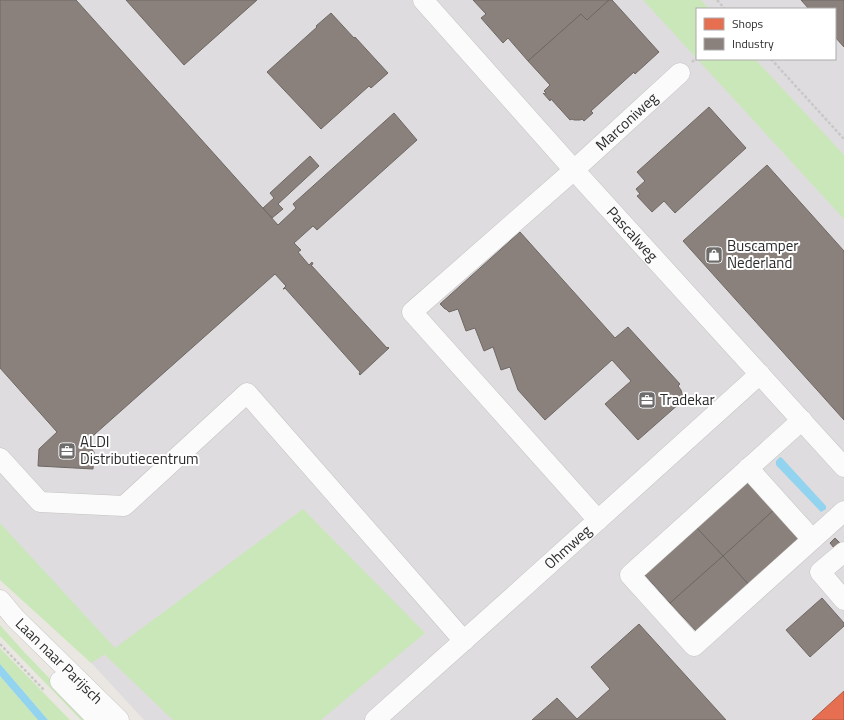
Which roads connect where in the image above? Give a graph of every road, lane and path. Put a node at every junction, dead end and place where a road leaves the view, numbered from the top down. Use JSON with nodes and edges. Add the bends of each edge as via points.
{"nodes":[{"id":1,"x":423,"y":0,"type":"edge"},
{"id":2,"x":717,"y":0,"type":"edge"},
{"id":3,"x":724,"y":8,"type":"edge"},
{"id":4,"x":772,"y":60,"type":"edge"},
{"id":5,"x":680,"y":74,"type":"dead end"},
{"id":6,"x":844,"y":139,"type":"edge"},
{"id":7,"x":574,"y":170,"type":"junction"},
{"id":8,"x":760,"y":374,"type":"junction"},
{"id":9,"x":802,"y":420,"type":"junction"},
{"id":10,"x":0,"y":458,"type":"edge"},
{"id":11,"x":844,"y":467,"type":"edge"},
{"id":12,"x":748,"y":468,"type":"junction"},
{"id":13,"x":844,"y":511,"type":"edge"},
{"id":14,"x":598,"y":520,"type":"junction"},
{"id":15,"x":812,"y":539,"type":"junction"},
{"id":16,"x":844,"y":552,"type":"edge"},
{"id":17,"x":0,"y":600,"type":"edge"},
{"id":18,"x":844,"y":600,"type":"edge"},
{"id":19,"x":0,"y":620,"type":"edge"},
{"id":20,"x":464,"y":641,"type":"junction"},
{"id":21,"x":0,"y":644,"type":"edge"},
{"id":22,"x":49,"y":694,"type":"dead end"},
{"id":23,"x":98,"y":720,"type":"edge"},
{"id":24,"x":119,"y":720,"type":"edge"},
{"id":25,"x":375,"y":720,"type":"edge"}],
"edges":[{"from":1,"to":7,"type":"street","name":"Pascalweg"},
{"from":2,"to":3,"type":"path"},
{"from":4,"to":6,"type":"path"},
{"from":5,"to":7,"type":"street","name":"Marconiweg"},
{"from":7,"to":8,"type":"street","name":"Pascalweg"},
{"from":7,"to":14,"type":"street","name":"Marconiweg","via":[[412,312]]},
{"from":8,"to":9,"type":"street","name":"Pascalweg"},
{"from":8,"to":14,"type":"street","name":"Ohmweg"},
{"from":9,"to":11,"type":"street","name":"Pascalweg"},
{"from":9,"to":12,"type":"street"},
{"from":10,"to":20,"type":"street","via":[[40,502],[124,506],[247,393]]},
{"from":12,"to":15,"type":"street"},
{"from":12,"to":15,"type":"street","via":[[630,575],[694,646]]},
{"from":13,"to":15,"type":"street"},
{"from":14,"to":20,"type":"street","name":"Ohmweg"},
{"from":16,"to":18,"type":"street","via":[[820,572]]},
{"from":17,"to":24,"type":"street","name":"Laan naar Parijsch","via":[[15,618]]},
{"from":19,"to":23,"type":"street","name":"Laan naar Parijsch"},
{"from":20,"to":25,"type":"street","name":"Ohmweg"},
{"from":21,"to":22,"type":"path","name":"Laan naar Parijsch"}]}
